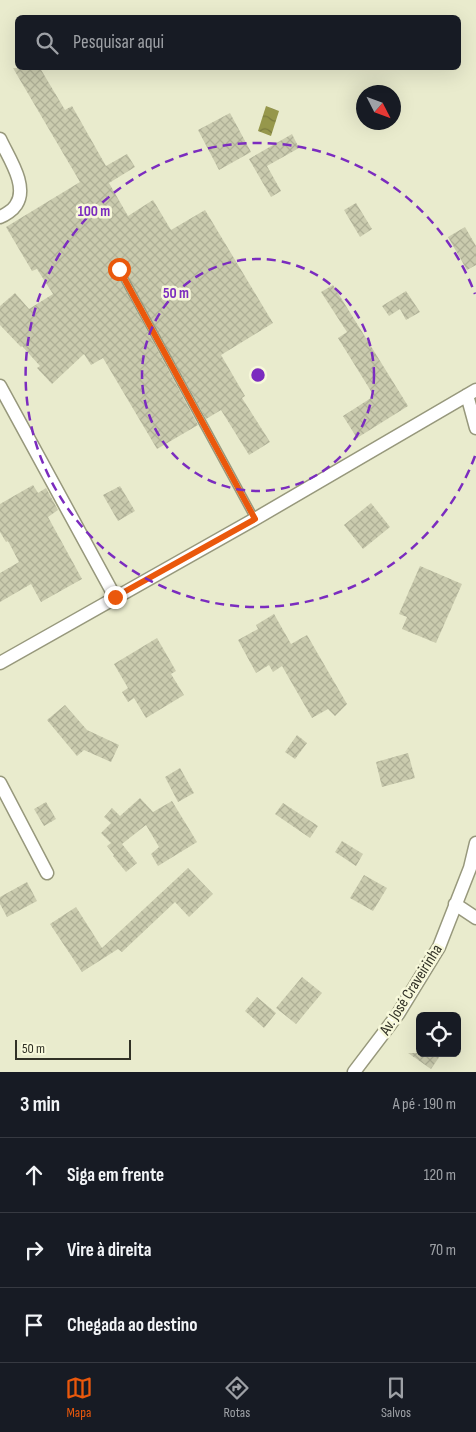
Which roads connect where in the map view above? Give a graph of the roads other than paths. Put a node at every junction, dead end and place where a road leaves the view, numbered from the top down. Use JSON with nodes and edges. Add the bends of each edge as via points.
{"nodes":[{"id":1,"x":0,"y":139,"type":"edge"},
{"id":2,"x":0,"y":217,"type":"edge"},
{"id":3,"x":119,"y":269,"type":"dead end"},
{"id":4,"x":0,"y":386,"type":"edge"},
{"id":5,"x":472,"y":393,"type":"edge"},
{"id":6,"x":476,"y":428,"type":"edge"},
{"id":7,"x":255,"y":519,"type":"junction"},
{"id":8,"x":115,"y":597,"type":"junction"},
{"id":9,"x":0,"y":663,"type":"edge"},
{"id":10,"x":0,"y":783,"type":"edge"},
{"id":11,"x":476,"y":843,"type":"edge"},
{"id":12,"x":46,"y":873,"type":"dead end"},
{"id":13,"x":455,"y":904,"type":"junction"},
{"id":14,"x":476,"y":918,"type":"edge"},
{"id":15,"x":354,"y":1072,"type":"edge"}],
"edges":[{"from":1,"to":2,"type":"street","via":[[19,181],[19,195],[16,206]]},
{"from":3,"to":7,"type":"lane"},
{"from":4,"to":8,"type":"street"},
{"from":5,"to":6,"type":"street"},
{"from":5,"to":7,"type":"street"},
{"from":7,"to":8,"type":"street"},
{"from":8,"to":9,"type":"street"},
{"from":10,"to":12,"type":"street"},
{"from":11,"to":13,"type":"street","name":"Av. José Craveirinha"},
{"from":13,"to":14,"type":"street"},
{"from":13,"to":15,"type":"street","name":"Av. José Craveirinha","via":[[434,955],[398,1014]]}]}
